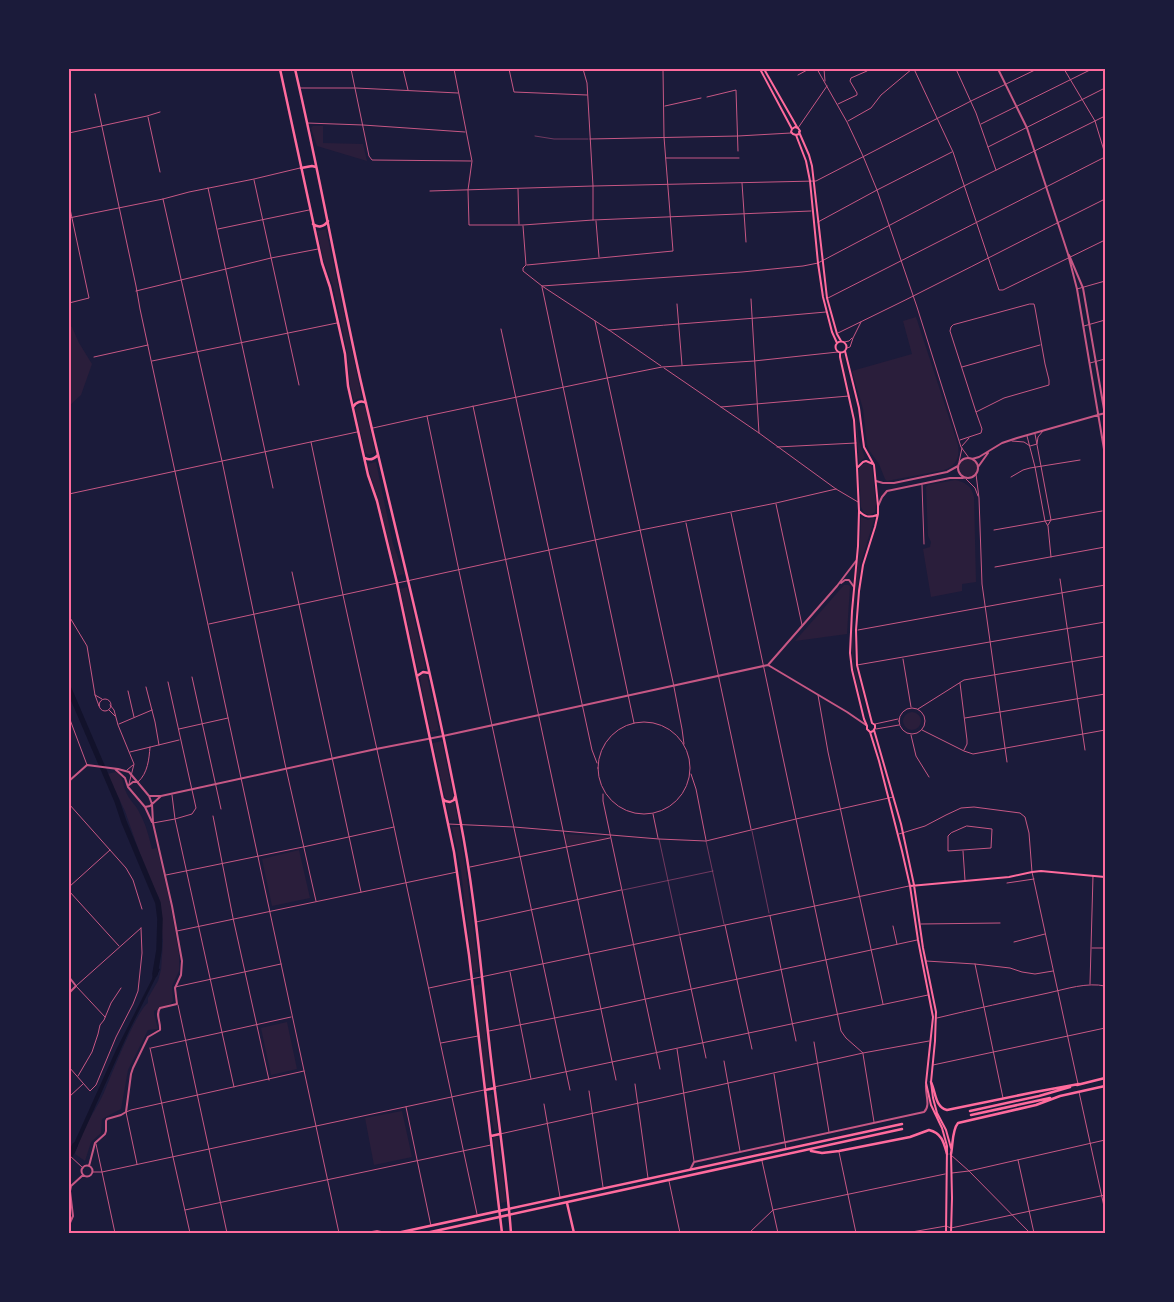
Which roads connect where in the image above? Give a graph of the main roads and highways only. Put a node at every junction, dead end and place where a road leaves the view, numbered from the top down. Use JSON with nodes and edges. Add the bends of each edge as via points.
{"nodes":[{"id":1,"x":280,"y":69,"type":"edge"},
{"id":2,"x":295,"y":69,"type":"edge"},
{"id":3,"x":760,"y":69,"type":"edge"},
{"id":4,"x":764,"y":69,"type":"edge"},
{"id":5,"x":797,"y":128,"type":"junction"},
{"id":6,"x":792,"y":129,"type":"junction"},
{"id":7,"x":800,"y":132,"type":"junction"},
{"id":8,"x":796,"y":135,"type":"junction"},
{"id":9,"x":301,"y":168,"type":"junction"},
{"id":10,"x":317,"y":168,"type":"junction"},
{"id":11,"x":328,"y":221,"type":"junction"},
{"id":12,"x":313,"y":224,"type":"junction"},
{"id":13,"x":842,"y":342,"type":"junction"},
{"id":14,"x":837,"y":343,"type":"junction"},
{"id":15,"x":845,"y":351,"type":"junction"},
{"id":16,"x":839,"y":352,"type":"junction"},
{"id":17,"x":366,"y":403,"type":"junction"},
{"id":18,"x":353,"y":407,"type":"junction"},
{"id":19,"x":378,"y":455,"type":"junction"},
{"id":20,"x":364,"y":457,"type":"junction"},
{"id":21,"x":874,"y":466,"type":"junction"},
{"id":22,"x":858,"y":468,"type":"junction"},
{"id":23,"x":859,"y":511,"type":"junction"},
{"id":24,"x":878,"y":514,"type":"junction"},
{"id":25,"x":429,"y":674,"type":"junction"},
{"id":26,"x":417,"y":676,"type":"junction"},
{"id":27,"x":870,"y":713,"type":"junction"},
{"id":28,"x":863,"y":714,"type":"junction"},
{"id":29,"x":873,"y":724,"type":"junction"},
{"id":30,"x":867,"y":726,"type":"junction"},
{"id":31,"x":875,"y":730,"type":"junction"},
{"id":32,"x":870,"y":732,"type":"junction"},
{"id":33,"x":455,"y":795,"type":"junction"},
{"id":34,"x":442,"y":797,"type":"junction"},
{"id":35,"x":1105,"y":877,"type":"edge"},
{"id":36,"x":914,"y":885,"type":"junction"},
{"id":37,"x":910,"y":886,"type":"junction"},
{"id":38,"x":929,"y":1041,"type":"junction"},
{"id":39,"x":935,"y":1041,"type":"junction"},
{"id":40,"x":1105,"y":1078,"type":"edge"},
{"id":41,"x":931,"y":1082,"type":"junction"},
{"id":42,"x":1078,"y":1084,"type":"junction"},
{"id":43,"x":1105,"y":1086,"type":"edge"},
{"id":44,"x":494,"y":1088,"type":"junction"},
{"id":45,"x":484,"y":1090,"type":"junction"},
{"id":46,"x":1060,"y":1096,"type":"junction"},
{"id":47,"x":939,"y":1118,"type":"junction"},
{"id":48,"x":902,"y":1124,"type":"dead end"},
{"id":49,"x":902,"y":1130,"type":"dead end"},
{"id":50,"x":500,"y":1134,"type":"junction"},
{"id":51,"x":491,"y":1136,"type":"junction"},
{"id":52,"x":807,"y":1151,"type":"junction"},
{"id":53,"x":949,"y":1154,"type":"junction"},
{"id":54,"x":668,"y":1175,"type":"junction"},
{"id":55,"x":669,"y":1181,"type":"junction"},
{"id":56,"x":568,"y":1203,"type":"junction"},
{"id":57,"x":510,"y":1209,"type":"junction"},
{"id":58,"x":500,"y":1211,"type":"junction"},
{"id":59,"x":510,"y":1215,"type":"junction"},
{"id":60,"x":500,"y":1217,"type":"junction"},
{"id":61,"x":397,"y":1233,"type":"edge"},
{"id":62,"x":426,"y":1233,"type":"edge"},
{"id":63,"x":502,"y":1233,"type":"edge"},
{"id":64,"x":511,"y":1233,"type":"edge"},
{"id":65,"x":574,"y":1233,"type":"edge"},
{"id":66,"x":946,"y":1233,"type":"edge"},
{"id":67,"x":951,"y":1233,"type":"edge"}],
"edges":[{"from":1,"to":9,"type":"main road"},
{"from":2,"to":10,"type":"main road"},
{"from":3,"to":6,"type":"main road"},
{"from":4,"to":5,"type":"main road"},
{"from":5,"to":6,"type":"main road"},
{"from":5,"to":7,"type":"main road"},
{"from":6,"to":8,"type":"main road"},
{"from":7,"to":8,"type":"main road"},
{"from":7,"to":13,"type":"main road","via":[[814,181],[827,298]]},
{"from":8,"to":14,"type":"main road","via":[[810,181],[826,312]]},
{"from":9,"to":10,"type":"main road"},
{"from":9,"to":12,"type":"main road"},
{"from":10,"to":11,"type":"main road"},
{"from":11,"to":12,"type":"main road","via":[[321,227]]},
{"from":11,"to":17,"type":"main road"},
{"from":12,"to":18,"type":"main road","via":[[338,323]]},
{"from":13,"to":14,"type":"main road"},
{"from":13,"to":15,"type":"main road","via":[[846,344]]},
{"from":14,"to":16,"type":"main road","via":[[835,348]]},
{"from":15,"to":16,"type":"main road"},
{"from":15,"to":21,"type":"main road","via":[[859,408],[864,448]]},
{"from":16,"to":22,"type":"main road","via":[[854,420]]},
{"from":17,"to":18,"type":"main road","via":[[359,402]]},
{"from":17,"to":19,"type":"main road"},
{"from":18,"to":20,"type":"main road"},
{"from":19,"to":20,"type":"main road","via":[[372,460]]},
{"from":19,"to":25,"type":"main road"},
{"from":20,"to":26,"type":"main road"},
{"from":21,"to":22,"type":"main road","via":[[866,461]]},
{"from":21,"to":24,"type":"main road"},
{"from":22,"to":23,"type":"main road"},
{"from":23,"to":24,"type":"main road","via":[[870,517]]},
{"from":23,"to":28,"type":"main road","via":[[850,653]]},
{"from":24,"to":27,"type":"main road","via":[[863,564],[856,630],[857,665]]},
{"from":25,"to":26,"type":"main road","via":[[423,672]]},
{"from":25,"to":33,"type":"main road"},
{"from":26,"to":34,"type":"main road"},
{"from":27,"to":28,"type":"main road"},
{"from":27,"to":29,"type":"main road"},
{"from":28,"to":30,"type":"main road"},
{"from":29,"to":30,"type":"main road"},
{"from":29,"to":31,"type":"main road"},
{"from":30,"to":32,"type":"main road"},
{"from":31,"to":32,"type":"main road"},
{"from":31,"to":36,"type":"main road"},
{"from":32,"to":37,"type":"main road"},
{"from":33,"to":34,"type":"main road","via":[[450,802]]},
{"from":33,"to":44,"type":"main road","via":[[476,922]]},
{"from":34,"to":45,"type":"main road","via":[[458,872]]},
{"from":35,"to":36,"type":"main road","via":[[1032,872],[1010,877]]},
{"from":36,"to":37,"type":"main road"},
{"from":36,"to":39,"type":"main road","via":[[937,1018]]},
{"from":37,"to":38,"type":"main road","via":[[933,1017]]},
{"from":38,"to":39,"type":"main road"},
{"from":38,"to":47,"type":"main road","via":[[926,1083],[931,1105]]},
{"from":39,"to":41,"type":"main road"},
{"from":40,"to":42,"type":"main road"},
{"from":41,"to":42,"type":"main road","via":[[938,1104],[945,1110]]},
{"from":41,"to":47,"type":"main road"},
{"from":42,"to":46,"type":"main road","via":[[971,1113]]},
{"from":43,"to":46,"type":"main road"},
{"from":44,"to":45,"type":"main road"},
{"from":44,"to":50,"type":"main road"},
{"from":45,"to":51,"type":"main road"},
{"from":46,"to":53,"type":"main road","via":[[958,1124]]},
{"from":47,"to":53,"type":"main road"},
{"from":48,"to":54,"type":"main road"},
{"from":49,"to":52,"type":"main road"},
{"from":50,"to":51,"type":"main road"},
{"from":50,"to":57,"type":"main road"},
{"from":51,"to":58,"type":"main road"},
{"from":52,"to":53,"type":"main road","via":[[839,1151],[929,1130],[937,1133]]},
{"from":52,"to":55,"type":"main road"},
{"from":53,"to":66,"type":"main road"},
{"from":53,"to":67,"type":"main road"},
{"from":54,"to":55,"type":"main road"},
{"from":54,"to":57,"type":"main road"},
{"from":55,"to":56,"type":"main road"},
{"from":56,"to":59,"type":"main road"},
{"from":56,"to":65,"type":"main road"},
{"from":57,"to":58,"type":"main road"},
{"from":57,"to":59,"type":"main road"},
{"from":58,"to":60,"type":"main road"},
{"from":58,"to":61,"type":"main road"},
{"from":59,"to":60,"type":"main road"},
{"from":59,"to":64,"type":"main road"},
{"from":60,"to":62,"type":"main road"},
{"from":60,"to":63,"type":"main road"}]}
